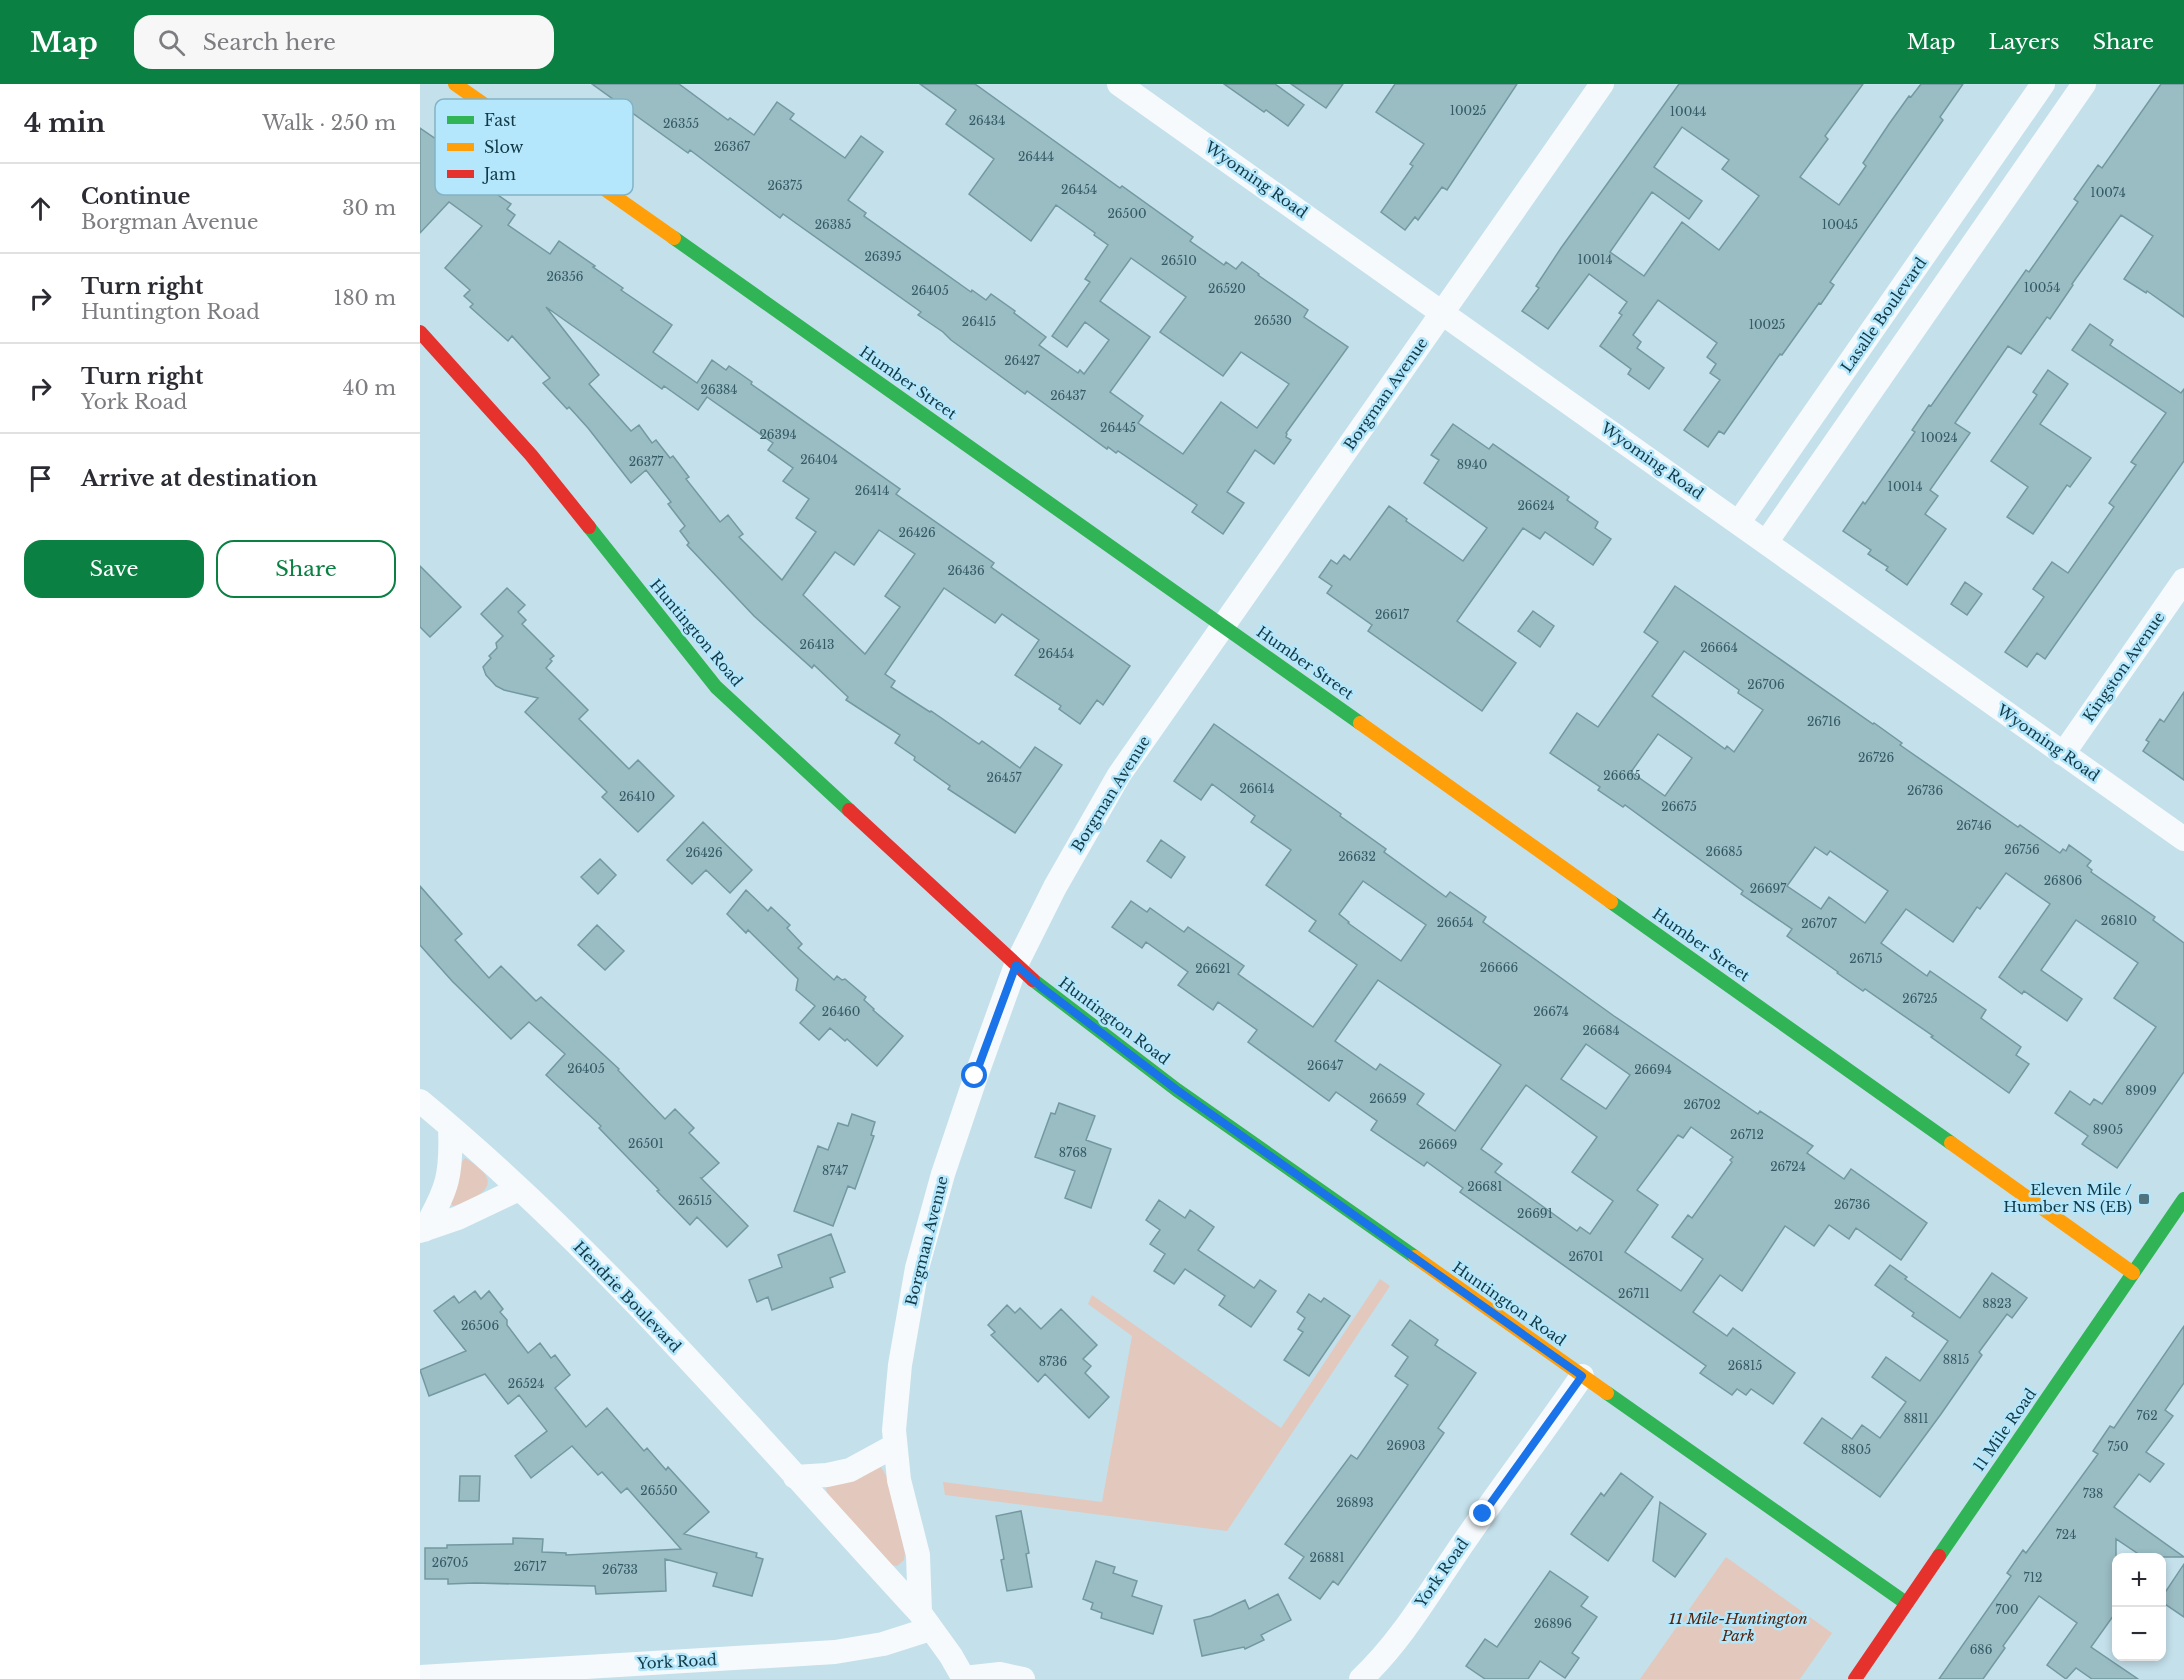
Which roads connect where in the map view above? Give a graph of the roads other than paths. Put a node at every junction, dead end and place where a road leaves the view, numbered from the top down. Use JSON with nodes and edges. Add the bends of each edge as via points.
{"nodes":[{"id":1,"x":455,"y":84,"type":"edge"},
{"id":2,"x":1119,"y":84,"type":"edge"},
{"id":3,"x":1602,"y":84,"type":"edge"},
{"id":4,"x":2043,"y":84,"type":"edge"},
{"id":5,"x":2084,"y":84,"type":"edge"},
{"id":6,"x":1148,"y":92,"type":"edge"},
{"id":7,"x":476,"y":99,"type":"edge"},
{"id":8,"x":2028,"y":106,"type":"junction"},
{"id":9,"x":2055,"y":125,"type":"junction"},
{"id":10,"x":612,"y":195,"type":"edge"},
{"id":11,"x":1443,"y":312,"type":"junction"},
{"id":12,"x":420,"y":332,"type":"edge"},
{"id":13,"x":1739,"y":522,"type":"junction"},
{"id":14,"x":1767,"y":541,"type":"junction"},
{"id":15,"x":2184,"y":580,"type":"edge"},
{"id":16,"x":1223,"y":626,"type":"junction"},
{"id":17,"x":2063,"y":754,"type":"junction"},
{"id":18,"x":2184,"y":839,"type":"edge"},
{"id":19,"x":1016,"y":965,"type":"junction"},
{"id":20,"x":420,"y":1101,"type":"edge"},
{"id":21,"x":450,"y":1127,"type":"junction"},
{"id":22,"x":519,"y":1189,"type":"junction"},
{"id":23,"x":2184,"y":1199,"type":"edge"},
{"id":24,"x":422,"y":1231,"type":"edge"},
{"id":25,"x":2133,"y":1273,"type":"junction"},
{"id":26,"x":1582,"y":1376,"type":"junction"},
{"id":27,"x":894,"y":1446,"type":"junction"},
{"id":28,"x":795,"y":1477,"type":"junction"},
{"id":29,"x":1906,"y":1603,"type":"junction"},
{"id":30,"x":925,"y":1621,"type":"junction"},
{"id":31,"x":420,"y":1677,"type":"edge"},
{"id":32,"x":964,"y":1679,"type":"edge"},
{"id":33,"x":1023,"y":1679,"type":"edge"},
{"id":34,"x":1361,"y":1679,"type":"edge"},
{"id":35,"x":1855,"y":1679,"type":"edge"}],
"edges":[{"from":1,"to":7,"type":"street","name":"Humber Street"},
{"from":2,"to":6,"type":"street","name":"Wyoming Road"},
{"from":3,"to":11,"type":"street","name":"Borgman Avenue"},
{"from":4,"to":8,"type":"street","name":"Lasalle Boulevard"},
{"from":5,"to":9,"type":"street"},
{"from":6,"to":11,"type":"street","name":"Wyoming Road"},
{"from":8,"to":9,"type":"street"},
{"from":8,"to":13,"type":"street","name":"Lasalle Boulevard"},
{"from":9,"to":14,"type":"street"},
{"from":10,"to":16,"type":"street","name":"Humber Street"},
{"from":11,"to":13,"type":"street","name":"Wyoming Road"},
{"from":11,"to":16,"type":"street","name":"Borgman Avenue"},
{"from":12,"to":19,"type":"street","name":"Huntington Road","via":[[531,455],[716,687]]},
{"from":13,"to":14,"type":"street","name":"Wyoming Road"},
{"from":14,"to":17,"type":"street","name":"Wyoming Road"},
{"from":15,"to":17,"type":"street","name":"Kingston Avenue"},
{"from":16,"to":19,"type":"street","name":"Borgman Avenue","via":[[1102,803]]},
{"from":16,"to":25,"type":"street","name":"Humber Street"},
{"from":17,"to":18,"type":"street","name":"Wyoming Road"},
{"from":19,"to":26,"type":"street","name":"Huntington Road","via":[[1177,1090]]},
{"from":19,"to":27,"type":"street","name":"Borgman Avenue","via":[[943,1174],[918,1268],[900,1365]]},
{"from":20,"to":21,"type":"street","name":"Hendrie Boulevard"},
{"from":21,"to":22,"type":"street","name":"Hendrie Boulevard"},
{"from":21,"to":24,"type":"street","via":[[447,1185]]},
{"from":22,"to":24,"type":"street"},
{"from":22,"to":28,"type":"street","name":"Hendrie Boulevard","via":[[607,1275]]},
{"from":23,"to":25,"type":"street","name":"11 Mile Road"},
{"from":25,"to":29,"type":"street","name":"11 Mile Road"},
{"from":26,"to":29,"type":"street","name":"Huntington Road"},
{"from":26,"to":34,"type":"street","name":"York Road","via":[[1397,1639]]},
{"from":27,"to":28,"type":"street","via":[[850,1470]]},
{"from":27,"to":30,"type":"street","name":"Borgman Avenue","via":[[918,1555]]},
{"from":28,"to":30,"type":"street","name":"Hendrie Boulevard"},
{"from":29,"to":35,"type":"street","name":"11 Mile Road"},
{"from":30,"to":31,"type":"street","name":"York Road","via":[[883,1644],[835,1652]]},
{"from":30,"to":32,"type":"street","name":"Hendrie Boulevard"},
{"from":32,"to":33,"type":"street","via":[[1000,1674]]}]}
